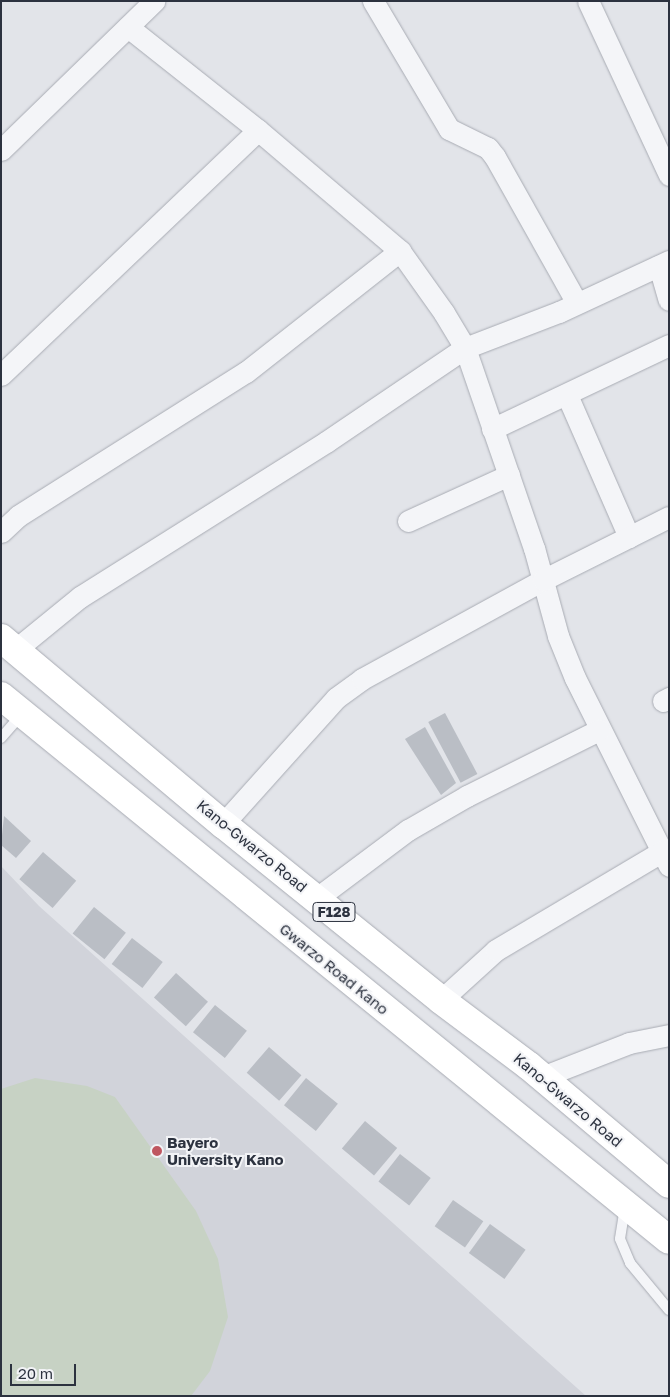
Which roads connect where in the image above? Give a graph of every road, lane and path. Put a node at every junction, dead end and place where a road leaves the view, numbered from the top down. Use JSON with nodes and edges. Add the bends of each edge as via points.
{"nodes":[{"id":1,"x":154,"y":1,"type":"edge"},
{"id":2,"x":373,"y":1,"type":"edge"},
{"id":3,"x":588,"y":1,"type":"edge"},
{"id":4,"x":128,"y":27,"type":"junction"},
{"id":5,"x":258,"y":130,"type":"junction"},
{"id":6,"x":1,"y":150,"type":"edge"},
{"id":7,"x":669,"y":175,"type":"edge"},
{"id":8,"x":400,"y":251,"type":"junction"},
{"id":9,"x":664,"y":263,"type":"edge"},
{"id":10,"x":669,"y":300,"type":"edge"},
{"id":11,"x":577,"y":303,"type":"junction"},
{"id":12,"x":669,"y":346,"type":"edge"},
{"id":13,"x":465,"y":348,"type":"junction"},
{"id":14,"x":1,"y":375,"type":"edge"},
{"id":15,"x":568,"y":395,"type":"junction"},
{"id":16,"x":492,"y":429,"type":"junction"},
{"id":17,"x":509,"y":475,"type":"junction"},
{"id":18,"x":669,"y":517,"type":"edge"},
{"id":19,"x":408,"y":521,"type":"dead end"},
{"id":20,"x":1,"y":532,"type":"edge"},
{"id":21,"x":629,"y":537,"type":"junction"},
{"id":22,"x":543,"y":580,"type":"junction"},
{"id":23,"x":8,"y":644,"type":"edge"},
{"id":24,"x":1,"y":696,"type":"edge"},
{"id":25,"x":22,"y":714,"type":"junction"},
{"id":26,"x":599,"y":730,"type":"junction"},
{"id":27,"x":1,"y":738,"type":"edge"},
{"id":28,"x":224,"y":824,"type":"junction"},
{"id":29,"x":665,"y":859,"type":"edge"},
{"id":30,"x":318,"y":898,"type":"junction"},
{"id":31,"x":441,"y":1000,"type":"junction"},
{"id":32,"x":669,"y":1035,"type":"edge"},
{"id":33,"x":542,"y":1077,"type":"junction"},
{"id":34,"x":669,"y":1184,"type":"edge"},
{"id":35,"x":625,"y":1206,"type":"junction"},
{"id":36,"x":669,"y":1240,"type":"edge"},
{"id":37,"x":669,"y":1310,"type":"edge"}],
"edges":[{"from":1,"to":4,"type":"street"},
{"from":2,"to":11,"type":"street","via":[[449,129],[488,148],[495,157]]},
{"from":3,"to":7,"type":"street"},
{"from":4,"to":5,"type":"street"},
{"from":4,"to":6,"type":"street"},
{"from":5,"to":8,"type":"street"},
{"from":5,"to":14,"type":"street"},
{"from":8,"to":13,"type":"street"},
{"from":8,"to":20,"type":"street","via":[[246,372],[18,516]]},
{"from":9,"to":10,"type":"street"},
{"from":9,"to":11,"type":"street"},
{"from":11,"to":13,"type":"street"},
{"from":12,"to":15,"type":"street"},
{"from":13,"to":16,"type":"street"},
{"from":13,"to":23,"type":"street","via":[[326,442]]},
{"from":15,"to":16,"type":"street"},
{"from":15,"to":21,"type":"street"},
{"from":16,"to":17,"type":"street"},
{"from":17,"to":19,"type":"street"},
{"from":17,"to":22,"type":"street"},
{"from":18,"to":21,"type":"street"},
{"from":21,"to":22,"type":"street"},
{"from":22,"to":26,"type":"street","via":[[558,636]]},
{"from":22,"to":28,"type":"street","via":[[362,679],[336,698]]},
{"from":23,"to":28,"type":"main road","name":"Kano-Gwarzo Road","number":"F128"},
{"from":24,"to":25,"type":"main road","name":"Gwarzo Road Kano","number":"F128"},
{"from":25,"to":27,"type":"lane"},
{"from":25,"to":35,"type":"main road","name":"Gwarzo Road Kano","number":"F128"},
{"from":26,"to":29,"type":"street"},
{"from":26,"to":30,"type":"street","via":[[466,796],[408,830]]},
{"from":28,"to":30,"type":"main road","name":"Kano-Gwarzo Road","number":"F128"},
{"from":29,"to":31,"type":"street","via":[[496,950]]},
{"from":30,"to":31,"type":"main road","name":"Kano-Gwarzo Road","number":"F128"},
{"from":31,"to":33,"type":"main road","name":"Kano-Gwarzo Road","number":"F128"},
{"from":32,"to":33,"type":"street","via":[[629,1043]]},
{"from":33,"to":34,"type":"main road","name":"Kano-Gwarzo Road","number":"F128"},
{"from":35,"to":36,"type":"main road","name":"Gwarzo Road Kano","number":"F128"},
{"from":35,"to":37,"type":"lane","via":[[620,1239],[630,1263]]}]}
